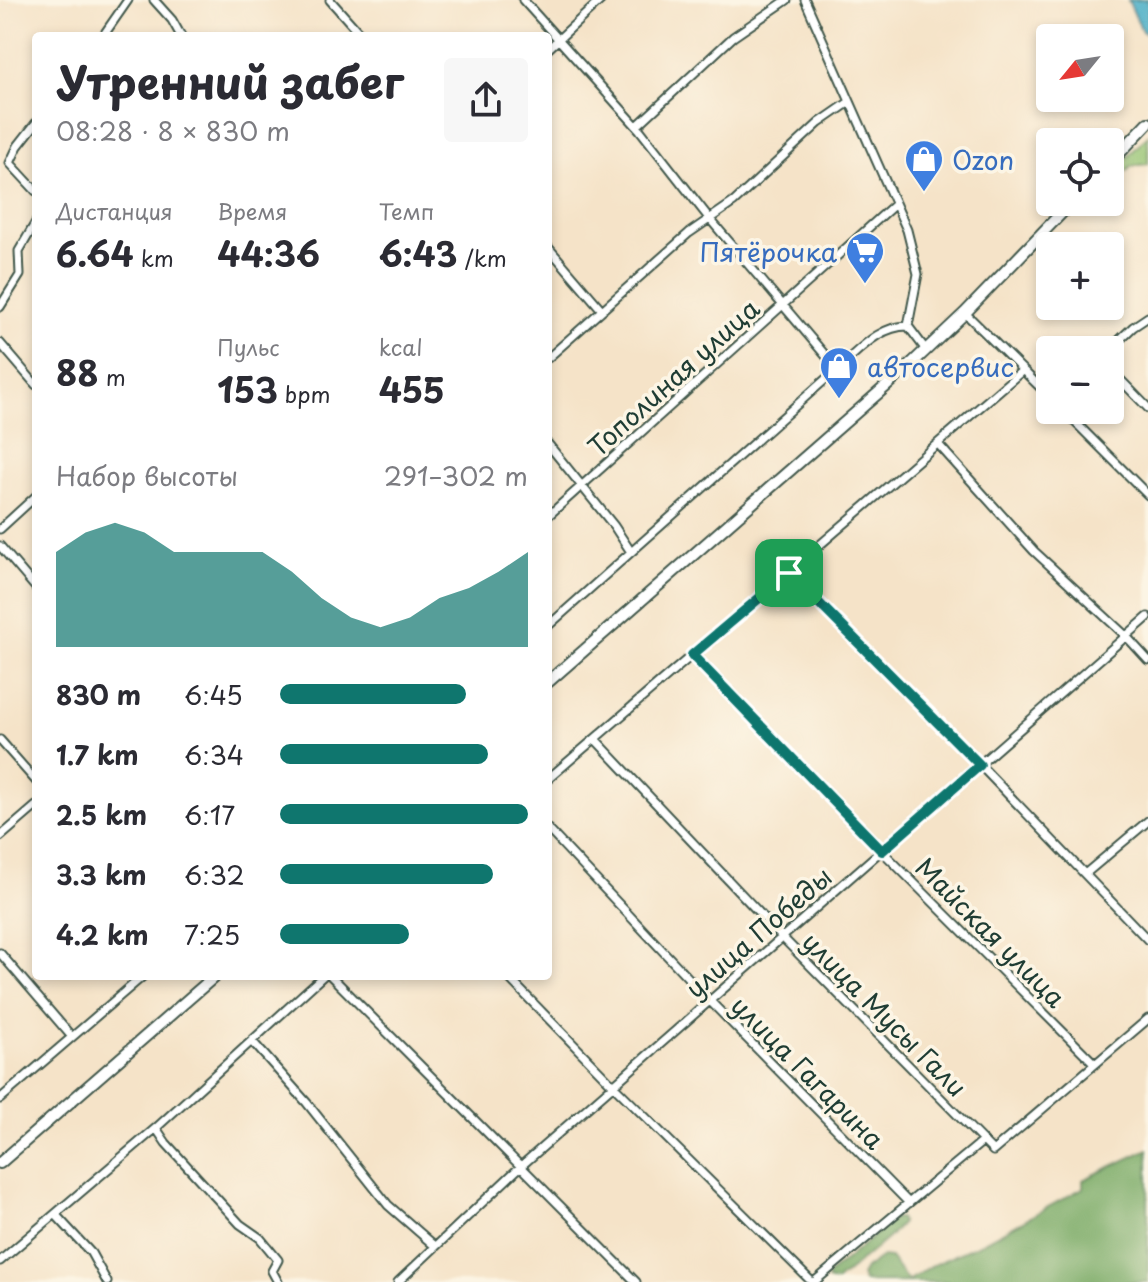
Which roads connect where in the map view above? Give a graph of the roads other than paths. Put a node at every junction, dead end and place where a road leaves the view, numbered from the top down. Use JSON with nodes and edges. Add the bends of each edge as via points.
{"nodes":[{"id":1,"x":128,"y":0,"type":"edge"},
{"id":2,"x":154,"y":0,"type":"edge"},
{"id":3,"x":330,"y":0,"type":"edge"},
{"id":4,"x":523,"y":0,"type":"edge"},
{"id":5,"x":601,"y":0,"type":"edge"},
{"id":6,"x":787,"y":0,"type":"edge"},
{"id":7,"x":805,"y":0,"type":"edge"},
{"id":8,"x":106,"y":32,"type":"edge"},
{"id":9,"x":179,"y":32,"type":"edge"},
{"id":10,"x":358,"y":32,"type":"edge"},
{"id":11,"x":551,"y":32,"type":"edge"},
{"id":12,"x":552,"y":33,"type":"edge"},
{"id":13,"x":558,"y":40,"type":"junction"},
{"id":14,"x":552,"y":45,"type":"edge"},
{"id":15,"x":848,"y":103,"type":"junction"},
{"id":16,"x":1148,"y":123,"type":"edge"},
{"id":17,"x":637,"y":126,"type":"junction"},
{"id":18,"x":32,"y":128,"type":"edge"},
{"id":19,"x":1124,"y":148,"type":"edge"},
{"id":20,"x":32,"y":187,"type":"edge"},
{"id":21,"x":895,"y":204,"type":"junction"},
{"id":22,"x":1059,"y":216,"type":"edge"},
{"id":23,"x":709,"y":218,"type":"junction"},
{"id":24,"x":32,"y":229,"type":"edge"},
{"id":25,"x":552,"y":252,"type":"edge"},
{"id":26,"x":783,"y":305,"type":"junction"},
{"id":27,"x":0,"y":307,"type":"edge"},
{"id":28,"x":602,"y":310,"type":"junction"},
{"id":29,"x":965,"y":313,"type":"junction"},
{"id":30,"x":1148,"y":317,"type":"edge"},
{"id":31,"x":908,"y":326,"type":"junction"},
{"id":32,"x":1124,"y":336,"type":"edge"},
{"id":33,"x":0,"y":343,"type":"edge"},
{"id":34,"x":926,"y":350,"type":"junction"},
{"id":35,"x":552,"y":354,"type":"edge"},
{"id":36,"x":837,"y":369,"type":"junction"},
{"id":37,"x":1023,"y":370,"type":"junction"},
{"id":38,"x":32,"y":380,"type":"edge"},
{"id":39,"x":1036,"y":383,"type":"edge"},
{"id":40,"x":1124,"y":383,"type":"edge"},
{"id":41,"x":1148,"y":408,"type":"edge"},
{"id":42,"x":1077,"y":424,"type":"edge"},
{"id":43,"x":938,"y":444,"type":"junction"},
{"id":44,"x":552,"y":449,"type":"edge"},
{"id":45,"x":582,"y":485,"type":"junction"},
{"id":46,"x":1148,"y":495,"type":"edge"},
{"id":47,"x":32,"y":500,"type":"edge"},
{"id":48,"x":552,"y":512,"type":"edge"},
{"id":49,"x":0,"y":529,"type":"edge"},
{"id":50,"x":0,"y":546,"type":"edge"},
{"id":51,"x":631,"y":552,"type":"junction"},
{"id":52,"x":789,"y":573,"type":"junction"},
{"id":53,"x":32,"y":583,"type":"edge"},
{"id":54,"x":1148,"y":617,"type":"edge"},
{"id":55,"x":552,"y":622,"type":"edge"},
{"id":56,"x":1126,"y":636,"type":"junction"},
{"id":57,"x":692,"y":655,"type":"junction"},
{"id":58,"x":1148,"y":660,"type":"edge"},
{"id":59,"x":552,"y":678,"type":"edge"},
{"id":60,"x":595,"y":739,"type":"junction"},
{"id":61,"x":0,"y":740,"type":"edge"},
{"id":62,"x":980,"y":765,"type":"junction"},
{"id":63,"x":32,"y":776,"type":"edge"},
{"id":64,"x":552,"y":776,"type":"edge"},
{"id":65,"x":32,"y":809,"type":"edge"},
{"id":66,"x":1148,"y":821,"type":"edge"},
{"id":67,"x":552,"y":833,"type":"edge"},
{"id":68,"x":0,"y":837,"type":"edge"},
{"id":69,"x":882,"y":851,"type":"junction"},
{"id":70,"x":1085,"y":874,"type":"junction"},
{"id":71,"x":782,"y":937,"type":"junction"},
{"id":72,"x":1148,"y":940,"type":"edge"},
{"id":73,"x":0,"y":953,"type":"edge"},
{"id":74,"x":138,"y":980,"type":"edge"},
{"id":75,"x":210,"y":980,"type":"edge"},
{"id":76,"x":319,"y":980,"type":"edge"},
{"id":77,"x":335,"y":980,"type":"edge"},
{"id":78,"x":511,"y":980,"type":"edge"},
{"id":79,"x":710,"y":1001,"type":"junction"},
{"id":80,"x":1148,"y":1019,"type":"edge"},
{"id":81,"x":72,"y":1037,"type":"junction"},
{"id":82,"x":252,"y":1041,"type":"junction"},
{"id":83,"x":1095,"y":1064,"type":"junction"},
{"id":84,"x":613,"y":1085,"type":"junction"},
{"id":85,"x":0,"y":1099,"type":"edge"},
{"id":86,"x":156,"y":1128,"type":"junction"},
{"id":87,"x":983,"y":1141,"type":"junction"},
{"id":88,"x":0,"y":1163,"type":"edge"},
{"id":89,"x":521,"y":1166,"type":"junction"},
{"id":90,"x":909,"y":1203,"type":"junction"},
{"id":91,"x":55,"y":1214,"type":"junction"},
{"id":92,"x":435,"y":1246,"type":"junction"},
{"id":93,"x":0,"y":1261,"type":"edge"},
{"id":94,"x":107,"y":1282,"type":"edge"},
{"id":95,"x":278,"y":1282,"type":"edge"},
{"id":96,"x":398,"y":1282,"type":"edge"},
{"id":97,"x":636,"y":1282,"type":"edge"},
{"id":98,"x":813,"y":1282,"type":"edge"}],
"edges":[{"from":1,"to":8,"type":"street"},
{"from":2,"to":9,"type":"street"},
{"from":3,"to":10,"type":"street"},
{"from":4,"to":11,"type":"street"},
{"from":5,"to":13,"type":"street"},
{"from":6,"to":17,"type":"street","via":[[733,37]]},
{"from":7,"to":15,"type":"street"},
{"from":12,"to":13,"type":"street"},
{"from":13,"to":14,"type":"street"},
{"from":13,"to":17,"type":"street"},
{"from":15,"to":21,"type":"street"},
{"from":15,"to":23,"type":"street"},
{"from":16,"to":19,"type":"main road"},
{"from":17,"to":23,"type":"street"},
{"from":18,"to":20,"type":"street","via":[[10,163]]},
{"from":21,"to":26,"type":"street","name":"Тополиная улица"},
{"from":21,"to":31,"type":"street","via":[[918,274]]},
{"from":22,"to":29,"type":"main road"},
{"from":23,"to":26,"type":"street"},
{"from":23,"to":28,"type":"street"},
{"from":24,"to":27,"type":"street","via":[[19,251],[20,275]]},
{"from":25,"to":28,"type":"street"},
{"from":26,"to":36,"type":"street"},
{"from":26,"to":45,"type":"street","name":"Тополиная улица"},
{"from":28,"to":35,"type":"street"},
{"from":29,"to":34,"type":"main road"},
{"from":29,"to":37,"type":"street"},
{"from":30,"to":32,"type":"street"},
{"from":31,"to":34,"type":"street"},
{"from":31,"to":36,"type":"street","via":[[883,330]]},
{"from":33,"to":38,"type":"street"},
{"from":34,"to":59,"type":"main road"},
{"from":36,"to":51,"type":"street"},
{"from":37,"to":39,"type":"street"},
{"from":37,"to":43,"type":"street"},
{"from":40,"to":41,"type":"street"},
{"from":42,"to":46,"type":"street"},
{"from":43,"to":52,"type":"street"},
{"from":43,"to":56,"type":"street","via":[[1034,551]]},
{"from":44,"to":45,"type":"street"},
{"from":45,"to":48,"type":"street","name":"Тополиная улица"},
{"from":45,"to":51,"type":"street"},
{"from":47,"to":49,"type":"street"},
{"from":50,"to":53,"type":"street"},
{"from":51,"to":55,"type":"street"},
{"from":52,"to":57,"type":"street"},
{"from":52,"to":62,"type":"street"},
{"from":54,"to":56,"type":"street","name":"улица Победы"},
{"from":56,"to":58,"type":"street"},
{"from":56,"to":62,"type":"street","name":"улица Победы"},
{"from":57,"to":60,"type":"street"},
{"from":57,"to":69,"type":"street","name":"Майская улица"},
{"from":60,"to":64,"type":"street"},
{"from":60,"to":71,"type":"street","name":"улица Мусы Гали"},
{"from":61,"to":63,"type":"street"},
{"from":62,"to":69,"type":"street","name":"улица Победы"},
{"from":62,"to":70,"type":"street"},
{"from":65,"to":68,"type":"street"},
{"from":66,"to":70,"type":"street"},
{"from":67,"to":79,"type":"street","name":"улица Гагарина"},
{"from":69,"to":71,"type":"street","name":"улица Победы"},
{"from":69,"to":83,"type":"street","name":"Майская улица"},
{"from":70,"to":72,"type":"street"},
{"from":71,"to":79,"type":"street","name":"улица Победы"},
{"from":71,"to":87,"type":"street","name":"улица Мусы Гали"},
{"from":73,"to":81,"type":"street"},
{"from":74,"to":81,"type":"street"},
{"from":75,"to":88,"type":"main road"},
{"from":76,"to":82,"type":"street"},
{"from":77,"to":89,"type":"street"},
{"from":78,"to":84,"type":"street"},
{"from":79,"to":84,"type":"street","name":"улица Победы"},
{"from":79,"to":90,"type":"street","name":"улица Гагарина"},
{"from":80,"to":83,"type":"street"},
{"from":81,"to":85,"type":"street"},
{"from":82,"to":86,"type":"street"},
{"from":82,"to":92,"type":"street","via":[[388,1205]]},
{"from":83,"to":87,"type":"street","via":[[993,1151]]},
{"from":84,"to":89,"type":"street","name":"улица Победы"},
{"from":84,"to":98,"type":"street"},
{"from":86,"to":91,"type":"street"},
{"from":86,"to":95,"type":"street","via":[[278,1260],[272,1271]]},
{"from":87,"to":90,"type":"street"},
{"from":89,"to":92,"type":"street","name":"улица Победы"},
{"from":89,"to":97,"type":"street"},
{"from":90,"to":98,"type":"street"},
{"from":91,"to":93,"type":"street"},
{"from":91,"to":94,"type":"street","via":[[91,1253]]},
{"from":92,"to":96,"type":"street","name":"улица Победы"}]}
